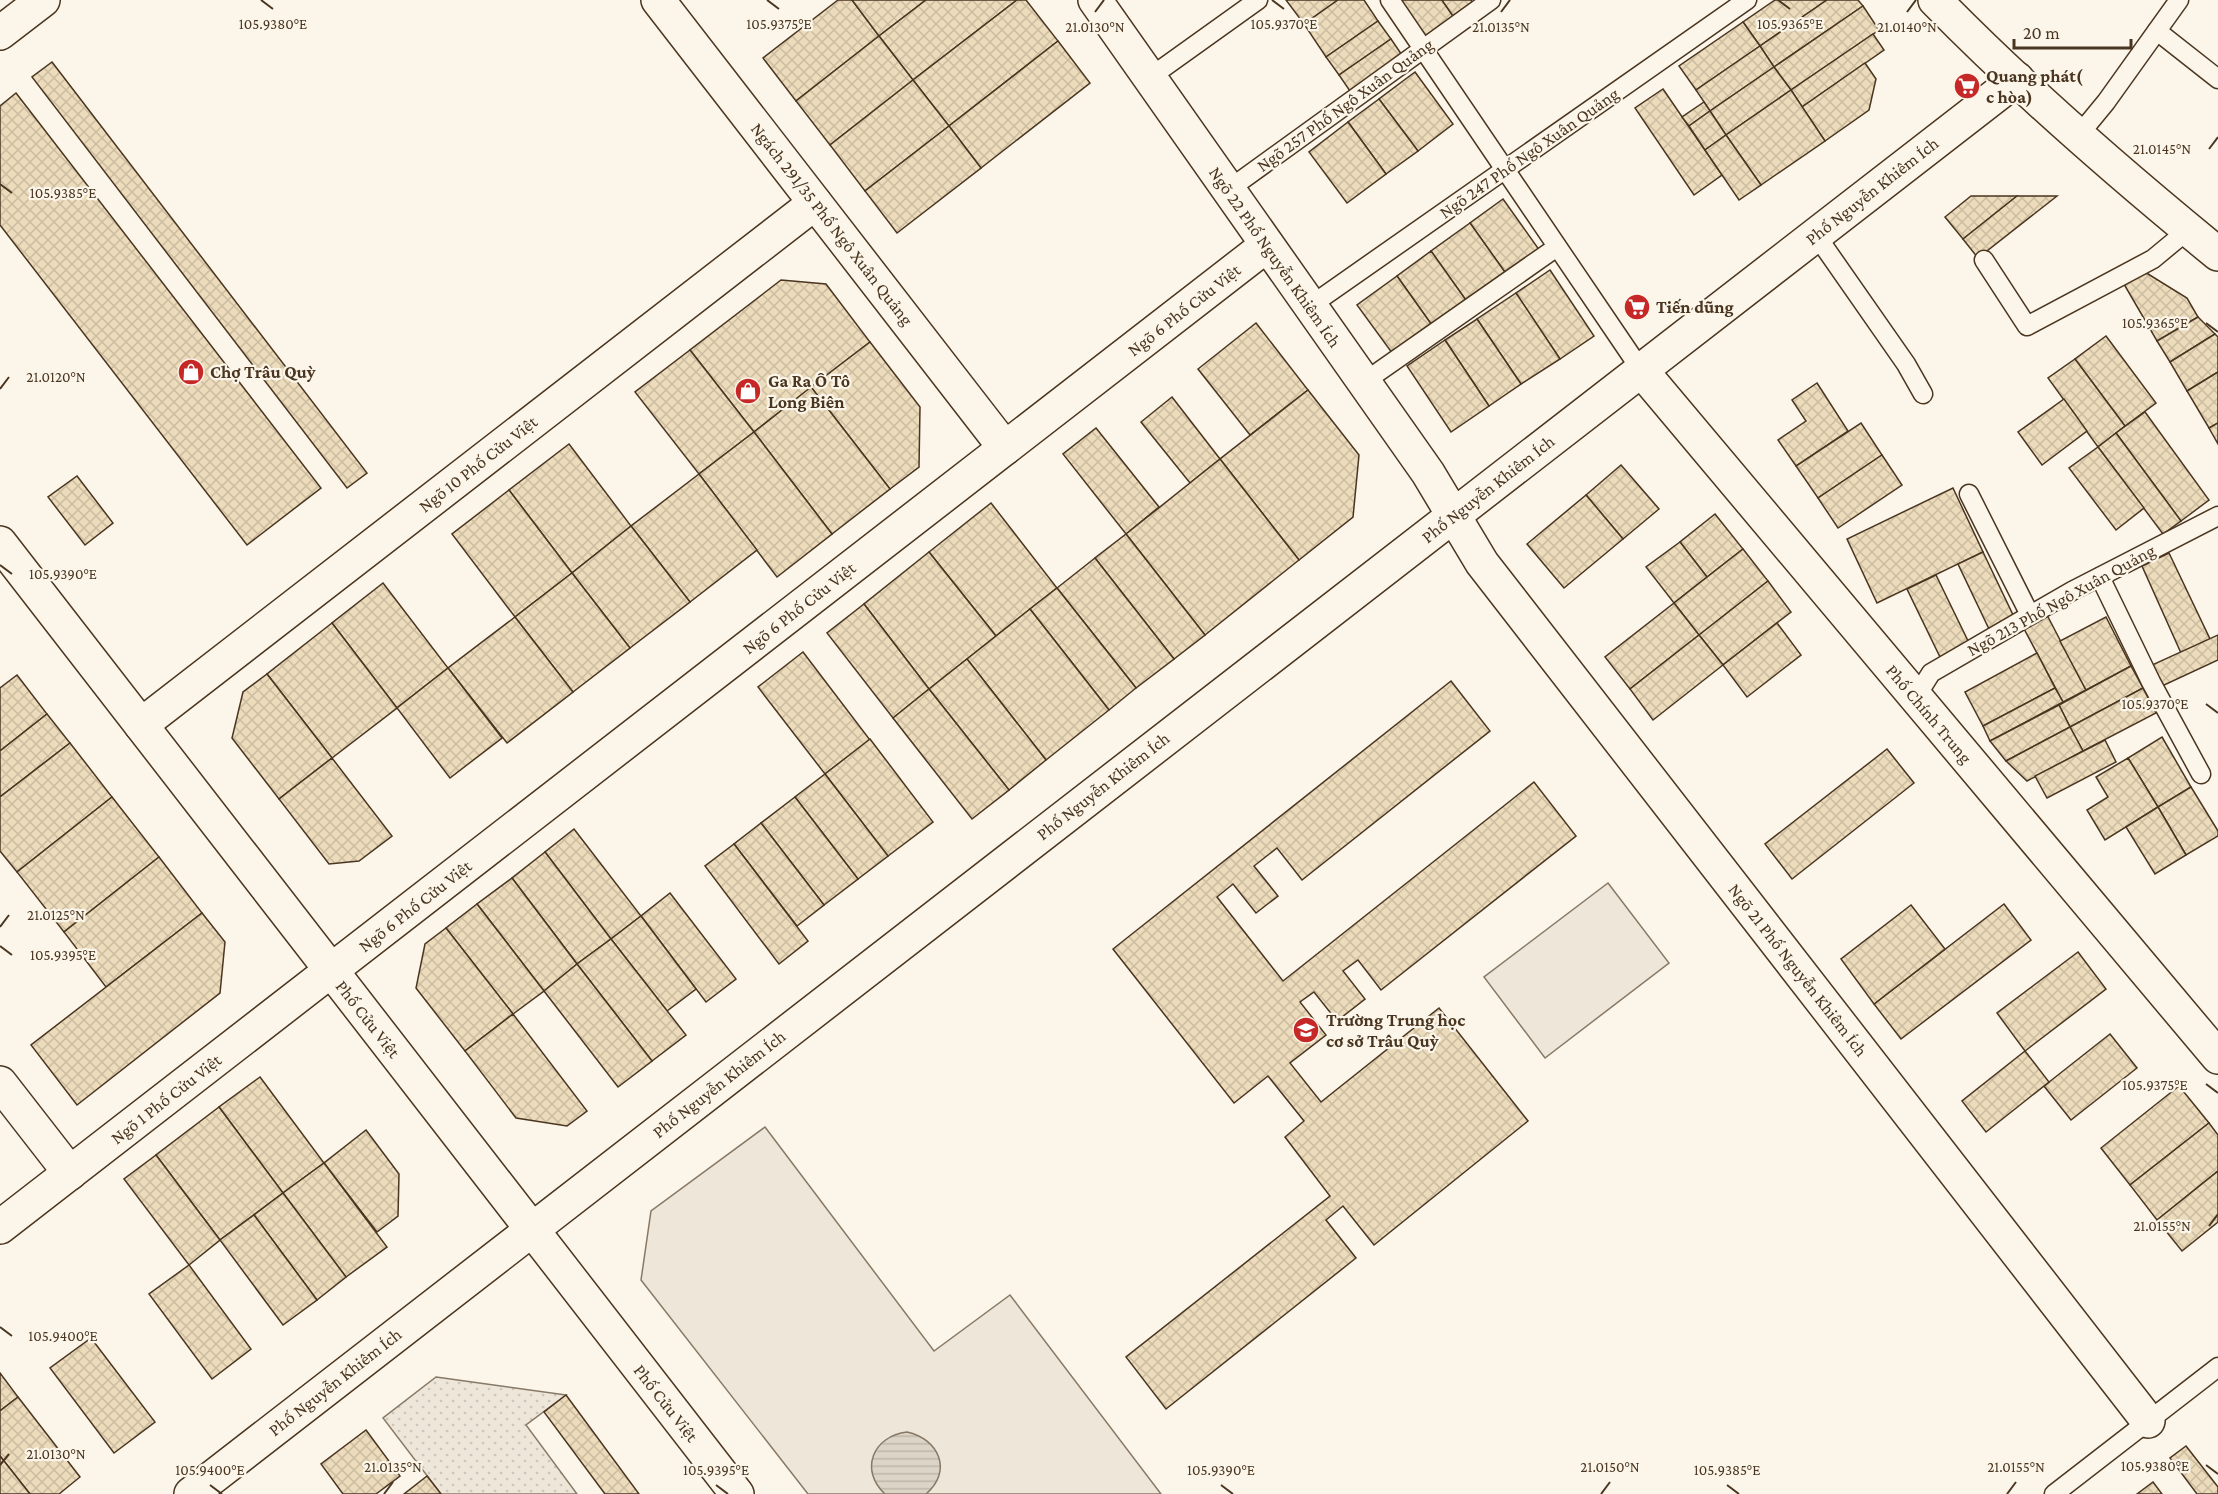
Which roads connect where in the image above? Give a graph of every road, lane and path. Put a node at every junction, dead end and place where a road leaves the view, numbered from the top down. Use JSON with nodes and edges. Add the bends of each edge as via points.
{"nodes":[{"id":1,"x":43,"y":0,"type":"edge"},
{"id":2,"x":658,"y":0,"type":"edge"},
{"id":3,"x":1095,"y":0,"type":"edge"},
{"id":4,"x":1258,"y":0,"type":"edge"},
{"id":5,"x":1390,"y":0,"type":"edge"},
{"id":6,"x":1491,"y":0,"type":"edge"},
{"id":7,"x":1747,"y":0,"type":"edge"},
{"id":8,"x":1935,"y":0,"type":"edge"},
{"id":9,"x":2179,"y":0,"type":"edge"},
{"id":10,"x":2157,"y":31,"type":"junction"},
{"id":11,"x":0,"y":33,"type":"edge"},
{"id":12,"x":1423,"y":49,"type":"junction"},
{"id":13,"x":1149,"y":78,"type":"junction"},
{"id":14,"x":2017,"y":79,"type":"junction"},
{"id":15,"x":2218,"y":79,"type":"edge"},
{"id":16,"x":2078,"y":136,"type":"junction"},
{"id":17,"x":1505,"y":170,"type":"junction"},
{"id":18,"x":1228,"y":190,"type":"junction"},
{"id":19,"x":815,"y":203,"type":"junction"},
{"id":20,"x":2188,"y":230,"type":"junction"},
{"id":21,"x":1816,"y":235,"type":"junction"},
{"id":22,"x":1268,"y":245,"type":"junction"},
{"id":23,"x":1557,"y":247,"type":"junction"},
{"id":24,"x":2218,"y":254,"type":"edge"},
{"id":25,"x":1984,"y":260,"type":"dead end"},
{"id":26,"x":1310,"y":306,"type":"junction"},
{"id":27,"x":1641,"y":370,"type":"junction"},
{"id":28,"x":1364,"y":382,"type":"junction"},
{"id":29,"x":1923,"y":394,"type":"dead end"},
{"id":30,"x":1005,"y":448,"type":"junction"},
{"id":31,"x":1969,"y":494,"type":"dead end"},
{"id":32,"x":1454,"y":515,"type":"junction"},
{"id":33,"x":2218,"y":516,"type":"edge"},
{"id":34,"x":0,"y":543,"type":"edge"},
{"id":35,"x":2100,"y":577,"type":"junction"},
{"id":36,"x":2030,"y":615,"type":"junction"},
{"id":37,"x":1916,"y":698,"type":"junction"},
{"id":38,"x":141,"y":725,"type":"junction"},
{"id":39,"x":2201,"y":774,"type":"dead end"},
{"id":40,"x":332,"y":971,"type":"junction"},
{"id":41,"x":2218,"y":1057,"type":"edge"},
{"id":42,"x":0,"y":1083,"type":"edge"},
{"id":43,"x":70,"y":1173,"type":"junction"},
{"id":44,"x":0,"y":1227,"type":"edge"},
{"id":45,"x":531,"y":1230,"type":"junction"},
{"id":46,"x":2218,"y":1367,"type":"edge"},
{"id":47,"x":2148,"y":1421,"type":"junction"},
{"id":48,"x":191,"y":1494,"type":"edge"},
{"id":49,"x":737,"y":1494,"type":"edge"},
{"id":50,"x":2054,"y":1494,"type":"edge"}],
"edges":[{"from":1,"to":11,"type":"street"},
{"from":2,"to":19,"type":"street","name":"Ngách 291/35 Phố Ngô Xuân Quảng"},
{"from":3,"to":13,"type":"street","name":"Ngõ 22 Phố Nguyễn Khiêm Ích"},
{"from":4,"to":13,"type":"lane"},
{"from":5,"to":12,"type":"lane"},
{"from":6,"to":12,"type":"lane","name":"Ngõ 257 Phố Ngô Xuân Quảng"},
{"from":7,"to":17,"type":"lane","name":"Ngõ 247 Phố Ngô Xuân Quảng"},
{"from":8,"to":14,"type":"street"},
{"from":9,"to":10,"type":"lane"},
{"from":10,"to":15,"type":"lane"},
{"from":10,"to":16,"type":"lane"},
{"from":12,"to":17,"type":"lane"},
{"from":12,"to":18,"type":"lane","name":"Ngõ 257 Phố Ngô Xuân Quảng"},
{"from":13,"to":18,"type":"street","name":"Ngõ 22 Phố Nguyễn Khiêm Ích"},
{"from":14,"to":16,"type":"street"},
{"from":14,"to":21,"type":"street","name":"Phố Nguyễn Khiêm Ích"},
{"from":16,"to":20,"type":"street"},
{"from":17,"to":23,"type":"lane"},
{"from":17,"to":26,"type":"lane","name":"Ngõ 247 Phố Ngô Xuân Quảng"},
{"from":18,"to":22,"type":"street","name":"Ngõ 22 Phố Nguyễn Khiêm Ích"},
{"from":19,"to":30,"type":"street","name":"Ngách 291/35 Phố Ngô Xuân Quảng"},
{"from":19,"to":38,"type":"street","name":"Ngõ 10 Phố Cửu Việt"},
{"from":20,"to":24,"type":"street"},
{"from":20,"to":25,"type":"lane","via":[[2153,258],[2027,326]]},
{"from":21,"to":27,"type":"street","name":"Phố Nguyễn Khiêm Ích"},
{"from":21,"to":29,"type":"lane"},
{"from":22,"to":26,"type":"street","name":"Ngõ 22 Phố Nguyễn Khiêm Ích"},
{"from":22,"to":30,"type":"street","name":"Ngõ 6 Phố Cửu Việt"},
{"from":23,"to":27,"type":"lane"},
{"from":23,"to":28,"type":"lane"},
{"from":26,"to":28,"type":"street","name":"Ngõ 22 Phố Nguyễn Khiêm Ích"},
{"from":27,"to":32,"type":"street","name":"Phố Nguyễn Khiêm Ích"},
{"from":27,"to":37,"type":"street","name":"Phố Chính Trung"},
{"from":28,"to":32,"type":"street","name":"Ngõ 22 Phố Nguyễn Khiêm Ích"},
{"from":30,"to":40,"type":"street","name":"Ngõ 6 Phố Cửu Việt"},
{"from":31,"to":36,"type":"lane"},
{"from":32,"to":45,"type":"street","name":"Phố Nguyễn Khiêm Ích"},
{"from":32,"to":47,"type":"street","name":"Ngõ 21 Phố Nguyễn Khiêm Ích","via":[[1482,562]]},
{"from":33,"to":35,"type":"lane","name":"Ngõ 213 Phố Ngô Xuân Quảng"},
{"from":34,"to":38,"type":"street","name":"Phố Cửu Việt"},
{"from":35,"to":36,"type":"lane","name":"Ngõ 213 Phố Ngô Xuân Quảng"},
{"from":35,"to":39,"type":"lane"},
{"from":36,"to":37,"type":"lane","name":"Ngõ 213 Phố Ngô Xuân Quảng","via":[[1932,673]]},
{"from":37,"to":41,"type":"street","name":"Phố Chính Trung"},
{"from":38,"to":40,"type":"street","name":"Phố Cửu Việt"},
{"from":40,"to":43,"type":"street","name":"Ngõ 1 Phố Cửu Việt"},
{"from":40,"to":45,"type":"street","name":"Phố Cửu Việt"},
{"from":42,"to":43,"type":"street"},
{"from":43,"to":44,"type":"street","name":"Ngõ 1 Phố Cửu Việt"},
{"from":45,"to":48,"type":"street","name":"Phố Nguyễn Khiêm Ích"},
{"from":45,"to":49,"type":"street","name":"Phố Cửu Việt"},
{"from":46,"to":47,"type":"lane"},
{"from":47,"to":50,"type":"lane"}]}
